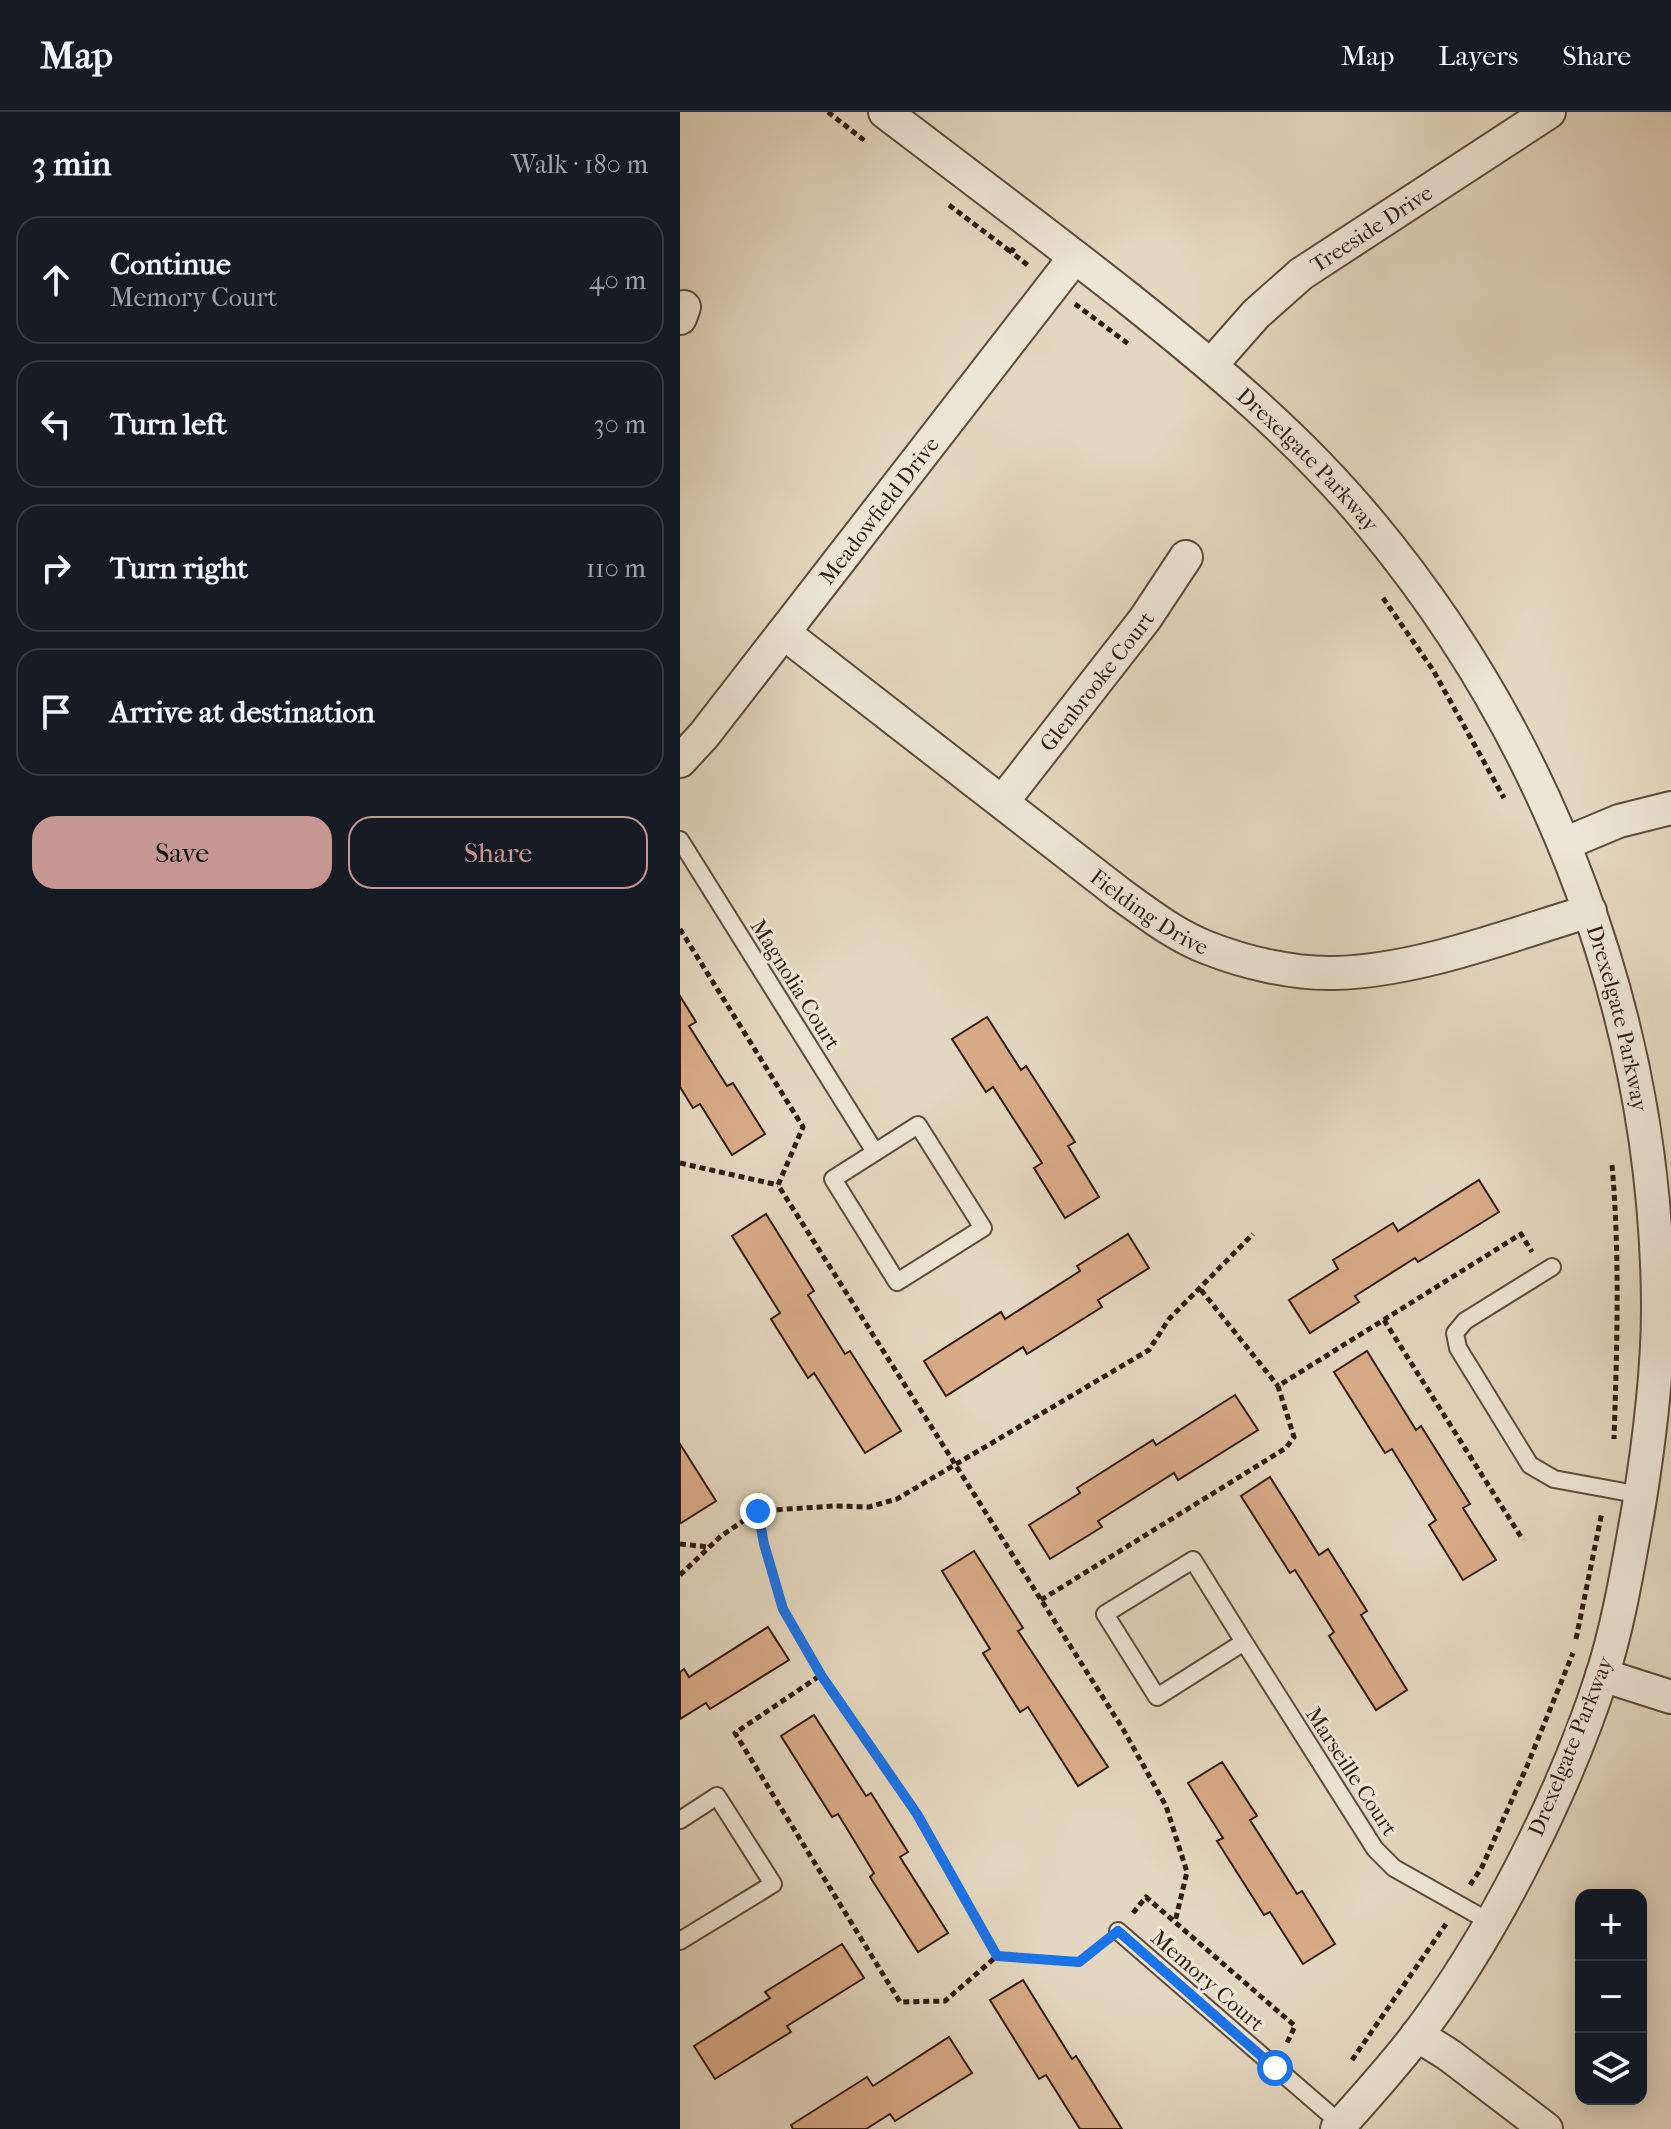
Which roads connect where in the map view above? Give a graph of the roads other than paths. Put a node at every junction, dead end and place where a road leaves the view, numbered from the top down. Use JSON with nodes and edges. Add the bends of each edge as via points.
{"nodes":[{"id":1,"x":885,"y":112,"type":"edge"},
{"id":2,"x":1549,"y":112,"type":"edge"},
{"id":3,"x":1075,"y":257,"type":"junction"},
{"id":4,"x":1211,"y":365,"type":"junction"},
{"id":5,"x":1186,"y":557,"type":"dead end"},
{"id":6,"x":784,"y":633,"type":"junction"},
{"id":7,"x":680,"y":761,"type":"edge"},
{"id":8,"x":1003,"y":801,"type":"junction"},
{"id":9,"x":1671,"y":808,"type":"edge"},
{"id":10,"x":680,"y":840,"type":"edge"},
{"id":11,"x":1564,"y":844,"type":"junction"},
{"id":12,"x":1590,"y":911,"type":"junction"},
{"id":13,"x":875,"y":1152,"type":"junction"},
{"id":14,"x":1664,"y":1258,"type":"edge"},
{"id":15,"x":1548,"y":1269,"type":"road end"},
{"id":16,"x":1641,"y":1495,"type":"junction"},
{"id":17,"x":1244,"y":1642,"type":"junction"},
{"id":18,"x":1602,"y":1675,"type":"junction"},
{"id":19,"x":1671,"y":1697,"type":"edge"},
{"id":20,"x":680,"y":1820,"type":"edge"},
{"id":21,"x":1490,"y":1922,"type":"junction"},
{"id":22,"x":1118,"y":1931,"type":"road end"},
{"id":23,"x":680,"y":1941,"type":"edge"},
{"id":24,"x":1417,"y":2035,"type":"junction"},
{"id":25,"x":1339,"y":2127,"type":"edge"},
{"id":26,"x":1546,"y":2129,"type":"edge"}],
"edges":[{"from":1,"to":3,"type":"street","name":"Drexelgate Parkway"},
{"from":2,"to":4,"type":"street","name":"Treeside Drive","via":[[1301,274]]},
{"from":3,"to":4,"type":"street","name":"Drexelgate Parkway"},
{"from":3,"to":6,"type":"street","name":"Meadowfield Drive"},
{"from":4,"to":11,"type":"street","name":"Drexelgate Parkway","via":[[1326,473],[1408,570],[1503,716]]},
{"from":5,"to":8,"type":"street","name":"Glenbrooke Court","via":[[1145,619]]},
{"from":6,"to":7,"type":"street","name":"Meadowfield Drive"},
{"from":6,"to":8,"type":"street","name":"Fielding Drive"},
{"from":8,"to":12,"type":"street","name":"Fielding Drive","via":[[1159,922],[1208,948],[1273,967],[1333,973],[1393,966]]},
{"from":9,"to":11,"type":"street","via":[[1619,821]]},
{"from":10,"to":13,"type":"lane","name":"Magnolia Court"},
{"from":11,"to":12,"type":"street","name":"Drexelgate Parkway"},
{"from":12,"to":14,"type":"street","name":"Drexelgate Parkway","via":[[1626,1039]]},
{"from":13,"to":13,"type":"lane","via":[[833,1179],[897,1282],[983,1228],[918,1125]]},
{"from":14,"to":16,"type":"street","name":"Drexelgate Parkway"},
{"from":15,"to":16,"type":"lane","via":[[1465,1321],[1455,1333],[1458,1348],[1530,1465],[1541,1474]]},
{"from":16,"to":18,"type":"street","name":"Drexelgate Parkway"},
{"from":17,"to":17,"type":"lane","name":"Marseille Court","via":[[1193,1560],[1105,1614],[1157,1697]]},
{"from":17,"to":21,"type":"lane","name":"Marseille Court","via":[[1375,1849],[1394,1868]]},
{"from":18,"to":19,"type":"street"},
{"from":18,"to":21,"type":"street","name":"Drexelgate Parkway","via":[[1555,1794]]},
{"from":20,"to":23,"type":"lane","via":[[717,1796],[773,1884]]},
{"from":21,"to":24,"type":"street","name":"Drexelgate Parkway"},
{"from":22,"to":25,"type":"lane","name":"Memory Court"},
{"from":24,"to":25,"type":"street","name":"Drexelgate Parkway"},
{"from":24,"to":26,"type":"street"}]}
